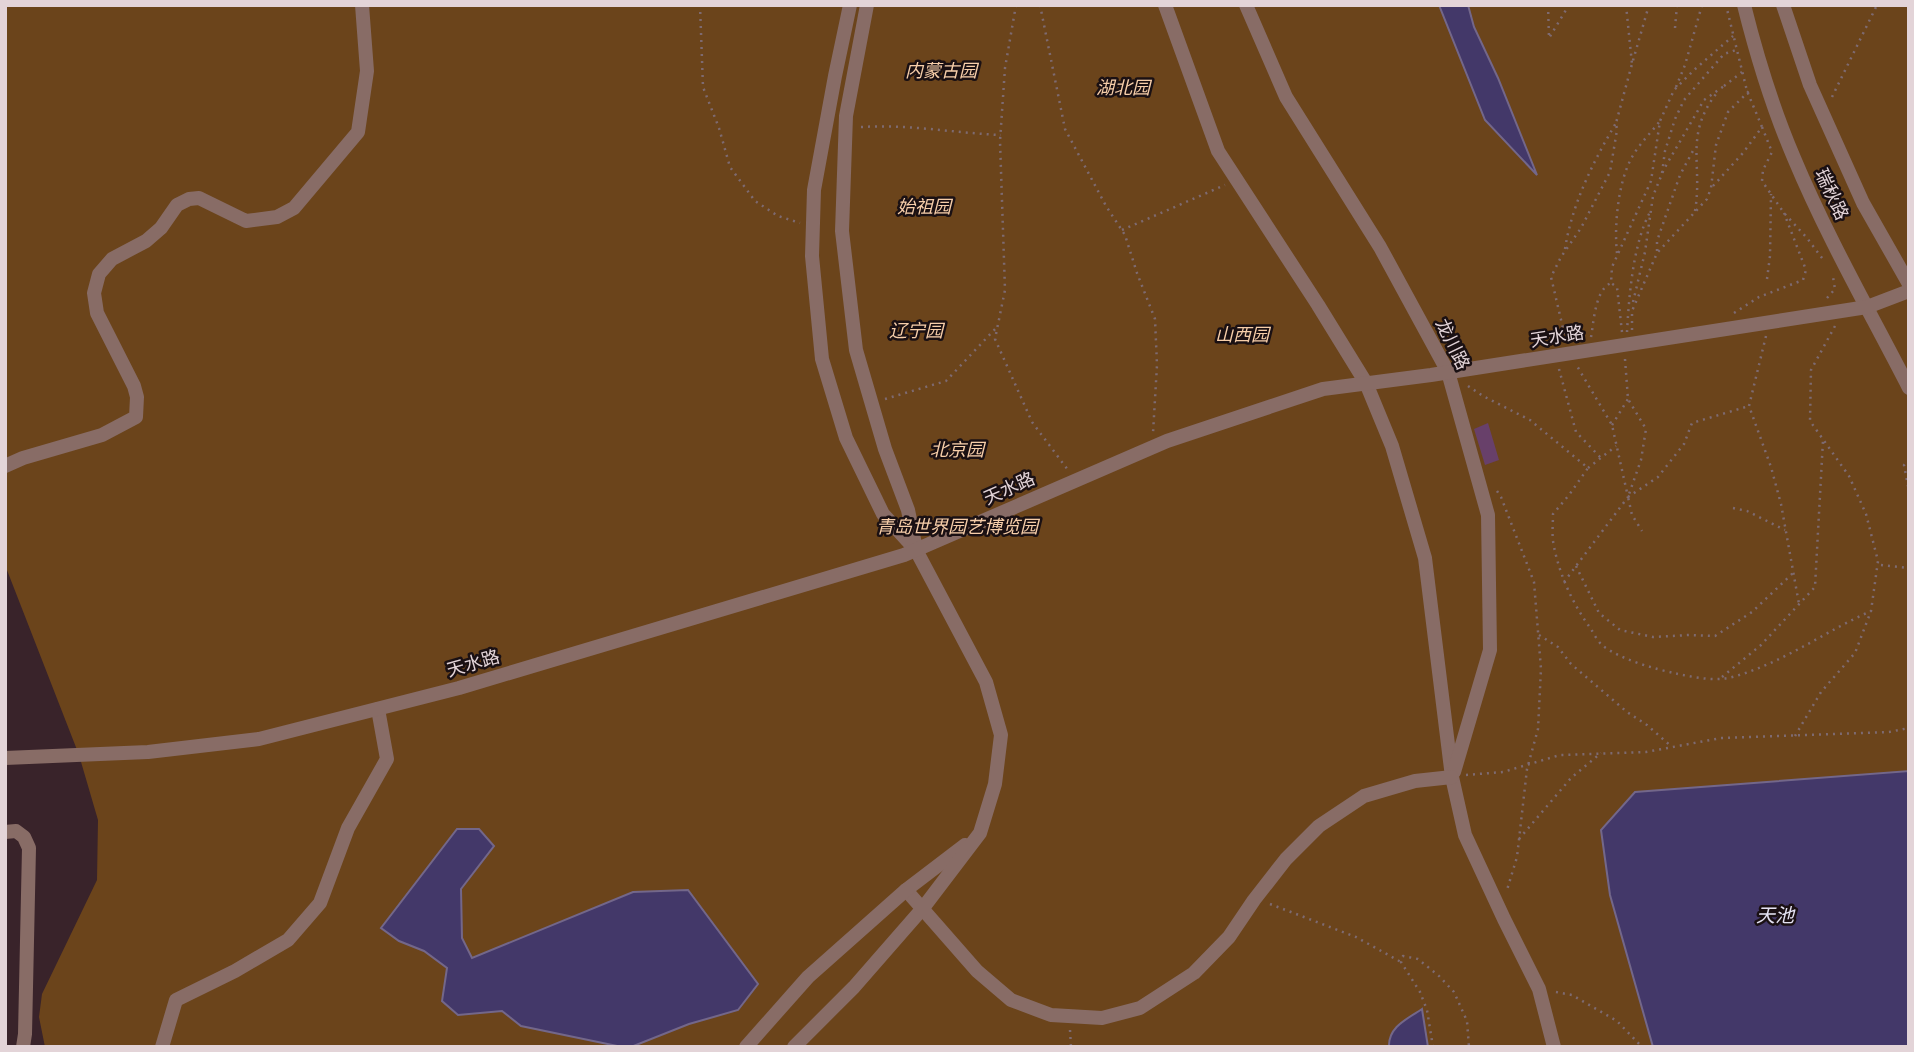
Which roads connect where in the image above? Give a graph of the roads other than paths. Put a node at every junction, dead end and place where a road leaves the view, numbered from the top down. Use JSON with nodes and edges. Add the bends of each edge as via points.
{"nodes":[{"id":1,"x":362,"y":5,"type":"edge"},
{"id":2,"x":850,"y":5,"type":"edge"},
{"id":3,"x":867,"y":5,"type":"edge"},
{"id":4,"x":1165,"y":5,"type":"edge"},
{"id":5,"x":1246,"y":5,"type":"edge"},
{"id":6,"x":1744,"y":5,"type":"edge"},
{"id":7,"x":1783,"y":5,"type":"edge"},
{"id":8,"x":1909,"y":284,"type":"edge"},
{"id":9,"x":1909,"y":291,"type":"edge"},
{"id":10,"x":1867,"y":307,"type":"junction"},
{"id":11,"x":1448,"y":372,"type":"junction"},
{"id":12,"x":1366,"y":383,"type":"junction"},
{"id":13,"x":1909,"y":388,"type":"edge"},
{"id":14,"x":5,"y":466,"type":"edge"},
{"id":15,"x":916,"y":550,"type":"junction"},
{"id":16,"x":378,"y":709,"type":"junction"},
{"id":17,"x":5,"y":758,"type":"edge"},
{"id":18,"x":1452,"y":777,"type":"junction"},
{"id":19,"x":5,"y":832,"type":"edge"},
{"id":20,"x":980,"y":833,"type":"junction"},
{"id":21,"x":906,"y":890,"type":"junction"},
{"id":22,"x":923,"y":908,"type":"junction"},
{"id":23,"x":23,"y":1047,"type":"edge"},
{"id":24,"x":162,"y":1047,"type":"edge"},
{"id":25,"x":746,"y":1047,"type":"edge"},
{"id":26,"x":794,"y":1047,"type":"edge"},
{"id":27,"x":1554,"y":1047,"type":"edge"}],
"edges":[{"from":1,"to":14,"type":"street","via":[[368,71],[358,132],[294,208],[277,217],[246,220],[199,198],[189,199],[177,205],[146,241],[112,259],[99,274],[94,293],[97,313],[134,386],[136,417],[102,435]]},
{"from":2,"to":15,"type":"street","via":[[814,190],[811,256],[822,359],[846,438],[883,514]]},
{"from":3,"to":15,"type":"street","via":[[846,116],[842,231],[856,350],[908,510]]},
{"from":4,"to":12,"type":"street","via":[[1218,151]]},
{"from":5,"to":11,"type":"street","name":"龙川路","via":[[1286,97],[1380,247]]},
{"from":6,"to":10,"type":"street","name":"瑞秋路","via":[[1793,157]]},
{"from":7,"to":8,"type":"street","name":"瑞秋路","via":[[1810,85],[1863,203]]},
{"from":9,"to":10,"type":"street","name":"天水路"},
{"from":10,"to":11,"type":"street","name":"天水路"},
{"from":10,"to":13,"type":"street","name":"瑞秋路"},
{"from":11,"to":12,"type":"street","name":"天水路"},
{"from":11,"to":18,"type":"street","name":"龙川路","via":[[1488,515],[1490,650]]},
{"from":12,"to":15,"type":"street","name":"天水路","via":[[1322,388],[1153,447]]},
{"from":12,"to":18,"type":"street","via":[[1392,446],[1425,558]]},
{"from":15,"to":16,"type":"street","name":"天水路"},
{"from":15,"to":20,"type":"street","via":[[986,682],[1001,735],[995,784]]},
{"from":16,"to":17,"type":"street","name":"天水路","via":[[259,739],[148,752]]},
{"from":16,"to":24,"type":"street","via":[[387,759],[348,828],[320,903],[288,940],[176,1000]]},
{"from":18,"to":22,"type":"street","via":[[1415,781],[1364,796],[1319,826],[1286,859],[1229,937],[1194,973],[1140,1008],[1102,1018],[1051,1015],[1011,1000],[977,971]]},
{"from":18,"to":27,"type":"street","via":[[1465,835],[1539,989]]},
{"from":19,"to":23,"type":"street","via":[[16,831],[29,848]]},
{"from":20,"to":21,"type":"street"},
{"from":20,"to":22,"type":"street"},
{"from":21,"to":22,"type":"street"},
{"from":21,"to":25,"type":"street","via":[[808,976]]},
{"from":22,"to":26,"type":"street"}]}
